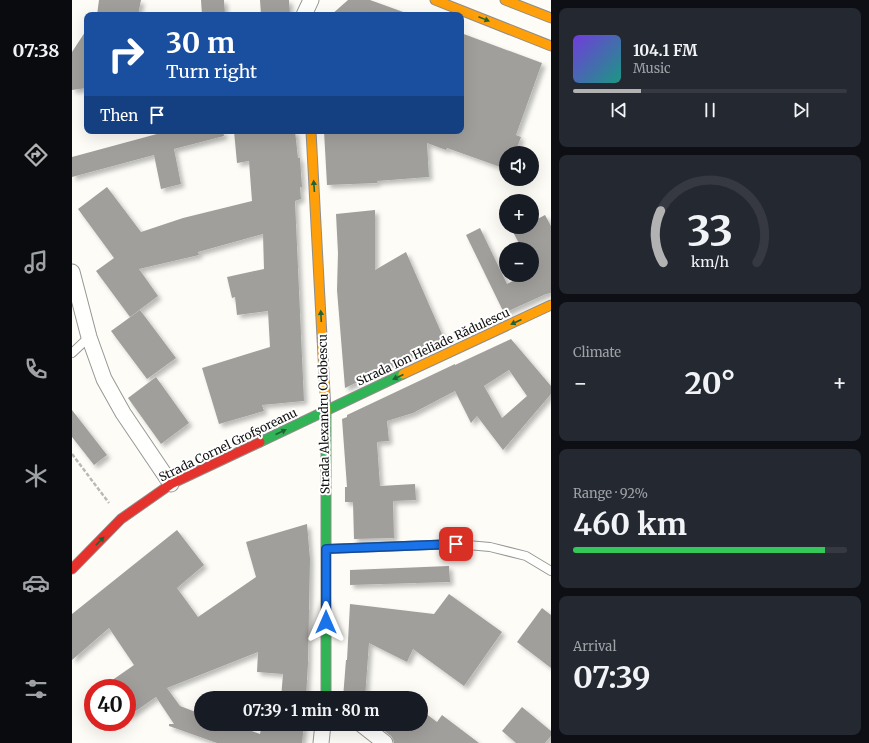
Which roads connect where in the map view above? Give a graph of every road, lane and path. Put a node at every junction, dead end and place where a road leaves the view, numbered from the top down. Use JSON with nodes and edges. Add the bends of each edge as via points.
{"nodes":[{"id":1,"x":302,"y":0,"type":"edge"},
{"id":2,"x":311,"y":0,"type":"edge"},
{"id":3,"x":435,"y":0,"type":"edge"},
{"id":4,"x":505,"y":0,"type":"edge"},
{"id":5,"x":304,"y":12,"type":"edge"},
{"id":6,"x":305,"y":12,"type":"edge"},
{"id":7,"x":551,"y":18,"type":"edge"},
{"id":8,"x":551,"y":46,"type":"edge"},
{"id":9,"x":311,"y":134,"type":"edge"},
{"id":10,"x":72,"y":272,"type":"edge"},
{"id":11,"x":551,"y":305,"type":"edge"},
{"id":12,"x":89,"y":337,"type":"junction"},
{"id":13,"x":72,"y":353,"type":"edge"},
{"id":14,"x":326,"y":410,"type":"junction"},
{"id":15,"x":72,"y":454,"type":"edge"},
{"id":16,"x":171,"y":484,"type":"junction"},
{"id":17,"x":121,"y":519,"type":"junction"},
{"id":18,"x":326,"y":549,"type":"junction"},
{"id":19,"x":72,"y":569,"type":"edge"},
{"id":20,"x":551,"y":571,"type":"edge"},
{"id":21,"x":327,"y":691,"type":"edge"},
{"id":22,"x":322,"y":731,"type":"edge"},
{"id":23,"x":370,"y":731,"type":"edge"},
{"id":24,"x":321,"y":743,"type":"edge"},
{"id":25,"x":385,"y":743,"type":"edge"}],
"edges":[{"from":1,"to":5,"type":"street"},
{"from":2,"to":6,"type":"street"},
{"from":3,"to":8,"type":"street","one_way":true},
{"from":4,"to":7,"type":"street"},
{"from":14,"to":9,"type":"street","name":"Strada Alexandru Odobescu","one_way":true},
{"from":10,"to":12,"type":"street"},
{"from":11,"to":14,"type":"street","name":"Strada Ion Heliade Rădulescu","one_way":true},
{"from":12,"to":13,"type":"lane"},
{"from":12,"to":16,"type":"street","via":[[104,379],[122,413]]},
{"from":16,"to":14,"type":"street","name":"Strada Cornel Grofșoreanu","one_way":true},
{"from":14,"to":18,"type":"street","name":"Strada Alexandru Odobescu"},
{"from":15,"to":17,"type":"path"},
{"from":16,"to":17,"type":"street","name":"Strada Cornel Grofșoreanu"},
{"from":19,"to":17,"type":"street","name":"Strada Cornel Grofșoreanu","one_way":true},
{"from":18,"to":20,"type":"lane","via":[[456,544],[490,547],[526,556]]},
{"from":18,"to":21,"type":"street","name":"Strada Alexandru Odobescu"},
{"from":22,"to":24,"type":"street"},
{"from":23,"to":25,"type":"street"}]}
